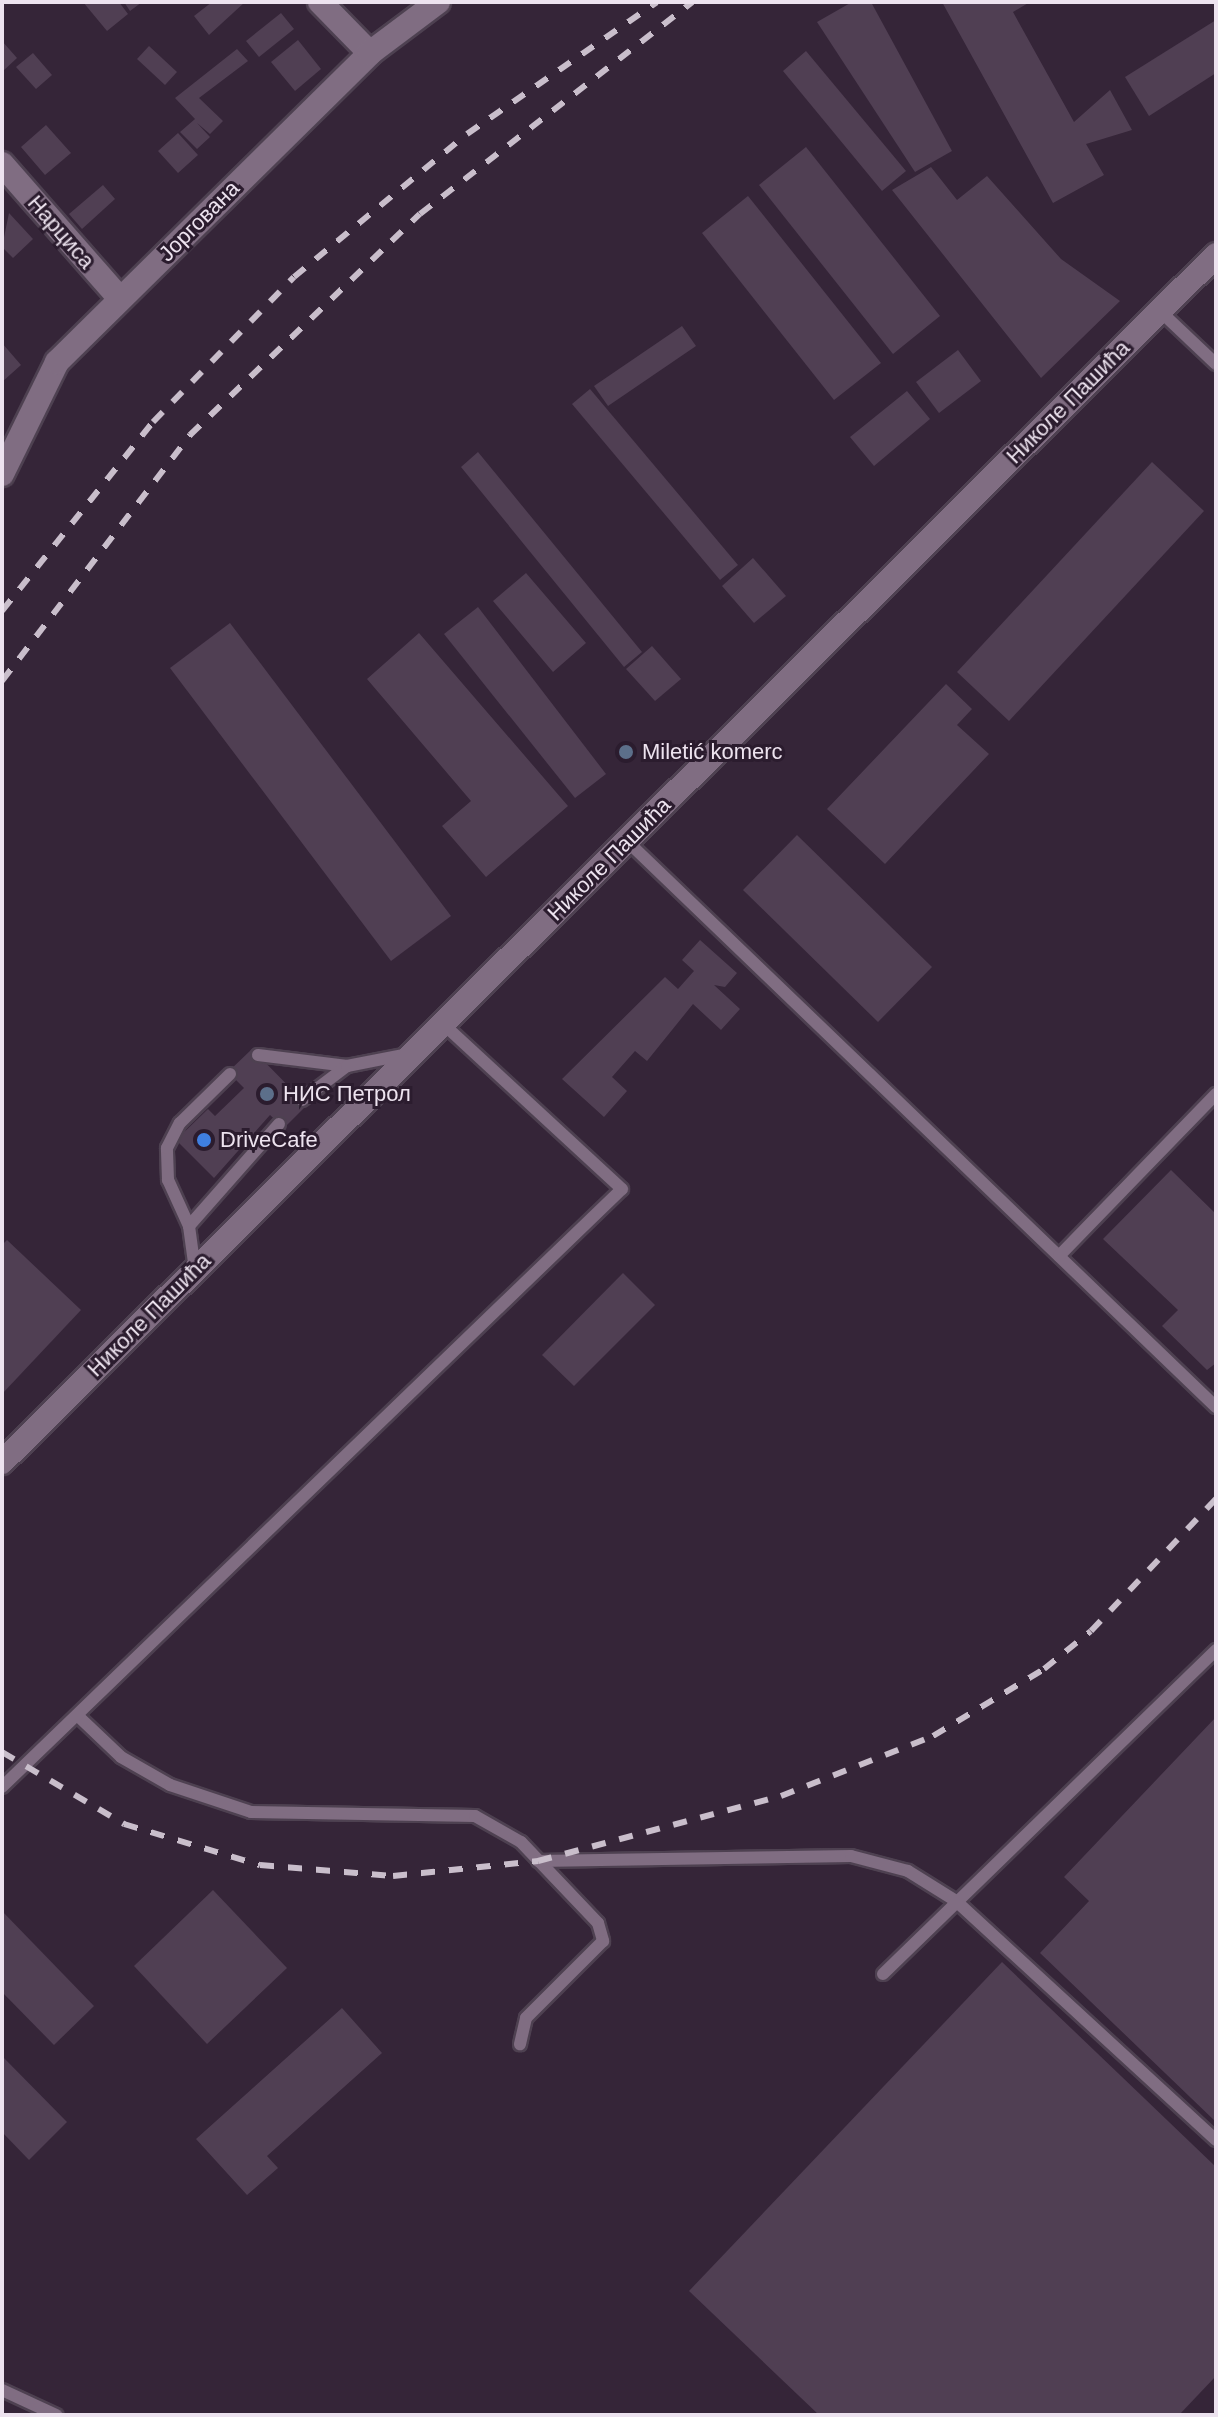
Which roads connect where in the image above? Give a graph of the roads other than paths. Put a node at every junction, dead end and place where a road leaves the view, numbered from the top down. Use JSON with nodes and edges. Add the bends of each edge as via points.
{"nodes":[{"id":1,"x":320,"y":2,"type":"edge"},
{"id":2,"x":438,"y":2,"type":"edge"},
{"id":3,"x":370,"y":53,"type":"junction"},
{"id":4,"x":2,"y":164,"type":"edge"},
{"id":5,"x":1216,"y":255,"type":"edge"},
{"id":6,"x":120,"y":299,"type":"junction"},
{"id":7,"x":1160,"y":311,"type":"junction"},
{"id":8,"x":1216,"y":364,"type":"edge"},
{"id":9,"x":2,"y":474,"type":"edge"},
{"id":10,"x":627,"y":841,"type":"junction"},
{"id":11,"x":443,"y":1024,"type":"junction"},
{"id":12,"x":413,"y":1054,"type":"junction"},
{"id":13,"x":258,"y":1055,"type":"dead end"},
{"id":14,"x":347,"y":1066,"type":"junction"},
{"id":15,"x":230,"y":1074,"type":"dead end"},
{"id":16,"x":1216,"y":1094,"type":"edge"},
{"id":17,"x":302,"y":1100,"type":"dead end"},
{"id":18,"x":279,"y":1124,"type":"dead end"},
{"id":19,"x":189,"y":1226,"type":"junction"},
{"id":20,"x":1059,"y":1256,"type":"junction"},
{"id":21,"x":195,"y":1270,"type":"junction"},
{"id":22,"x":1216,"y":1407,"type":"edge"},
{"id":23,"x":2,"y":1462,"type":"edge"},
{"id":24,"x":1216,"y":1650,"type":"edge"},
{"id":25,"x":78,"y":1716,"type":"junction"},
{"id":26,"x":2,"y":1787,"type":"edge"},
{"id":27,"x":538,"y":1861,"type":"junction"},
{"id":28,"x":956,"y":1901,"type":"junction"},
{"id":29,"x":883,"y":1974,"type":"dead end"},
{"id":30,"x":520,"y":2044,"type":"dead end"},
{"id":31,"x":1216,"y":2140,"type":"edge"},
{"id":32,"x":2,"y":2390,"type":"edge"},
{"id":33,"x":56,"y":2415,"type":"edge"}],
"edges":[{"from":1,"to":3,"type":"main road"},
{"from":2,"to":3,"type":"main road","name":"Јоргована"},
{"from":3,"to":6,"type":"main road","name":"Јоргована"},
{"from":4,"to":6,"type":"main road","name":"Нарциса"},
{"from":5,"to":7,"type":"main road","name":"Николе Пашића"},
{"from":6,"to":9,"type":"main road","name":"Јоргована","via":[[57,362]]},
{"from":7,"to":8,"type":"lane"},
{"from":7,"to":10,"type":"main road","name":"Николе Пашића"},
{"from":10,"to":11,"type":"main road","name":"Николе Пашића"},
{"from":10,"to":20,"type":"lane"},
{"from":11,"to":12,"type":"main road","name":"Николе Пашића"},
{"from":11,"to":25,"type":"lane","via":[[622,1189]]},
{"from":12,"to":14,"type":"lane","via":[[388,1053]]},
{"from":12,"to":21,"type":"main road","name":"Николе Пашића"},
{"from":13,"to":14,"type":"lane"},
{"from":14,"to":17,"type":"lane"},
{"from":15,"to":19,"type":"lane","via":[[180,1123],[167,1148],[168,1180]]},
{"from":16,"to":20,"type":"lane"},
{"from":18,"to":19,"type":"lane"},
{"from":19,"to":21,"type":"lane"},
{"from":20,"to":22,"type":"lane"},
{"from":21,"to":23,"type":"main road","name":"Николе Пашића"},
{"from":24,"to":28,"type":"lane"},
{"from":25,"to":26,"type":"lane"},
{"from":25,"to":27,"type":"lane","via":[[121,1757],[170,1785],[251,1812],[475,1816],[521,1842]]},
{"from":27,"to":28,"type":"lane","via":[[851,1856],[908,1871]]},
{"from":27,"to":30,"type":"lane","via":[[598,1923],[603,1941],[526,2018]]},
{"from":28,"to":29,"type":"lane"},
{"from":28,"to":31,"type":"lane"},
{"from":32,"to":33,"type":"lane"}]}
